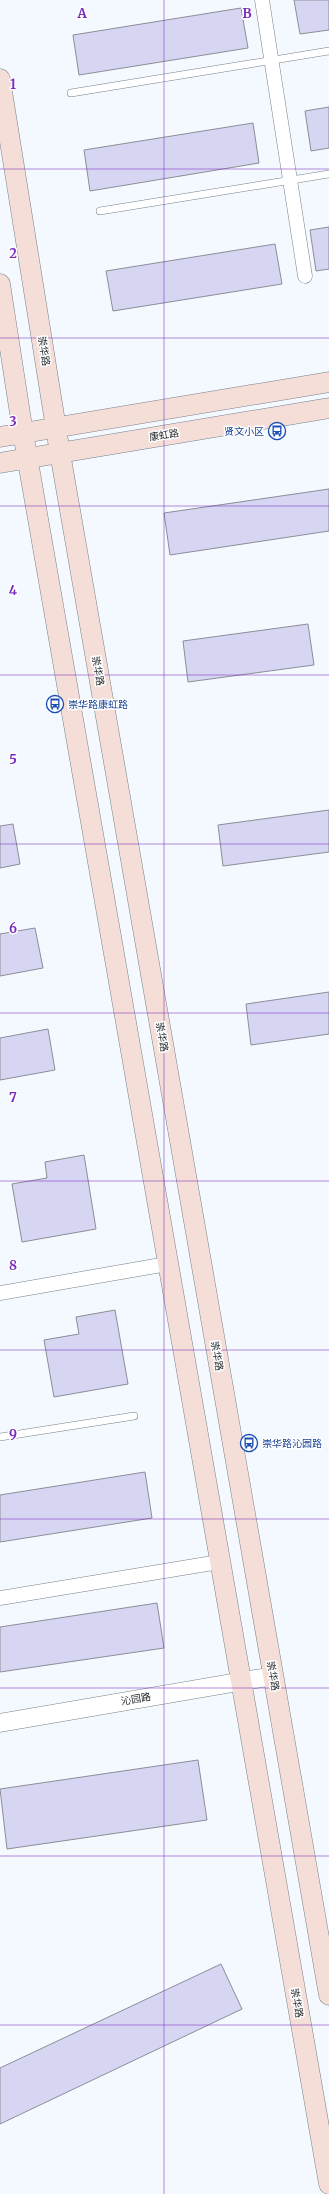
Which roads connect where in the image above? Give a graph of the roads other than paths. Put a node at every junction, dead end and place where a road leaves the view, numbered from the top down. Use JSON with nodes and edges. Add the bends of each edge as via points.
{"nodes":[{"id":1,"x":262,"y":0,"type":"edge"},
{"id":2,"x":329,"y":51,"type":"edge"},
{"id":3,"x":271,"y":61,"type":"junction"},
{"id":4,"x":0,"y":79,"type":"edge"},
{"id":5,"x":71,"y":93,"type":"dead end"},
{"id":6,"x":329,"y":174,"type":"edge"},
{"id":7,"x":290,"y":180,"type":"junction"},
{"id":8,"x":100,"y":211,"type":"dead end"},
{"id":9,"x":305,"y":276,"type":"dead end"},
{"id":10,"x":0,"y":284,"type":"edge"},
{"id":11,"x":329,"y":382,"type":"edge"},
{"id":12,"x":329,"y":408,"type":"edge"},
{"id":13,"x":56,"y":428,"type":"junction"},
{"id":14,"x":23,"y":433,"type":"junction"},
{"id":15,"x":0,"y":437,"type":"edge"},
{"id":16,"x":60,"y":453,"type":"junction"},
{"id":17,"x":28,"y":458,"type":"junction"},
{"id":18,"x":0,"y":463,"type":"edge"},
{"id":19,"x":168,"y":1264,"type":"junction"},
{"id":20,"x":0,"y":1293,"type":"edge"},
{"id":21,"x":134,"y":1416,"type":"dead end"},
{"id":22,"x":0,"y":1437,"type":"edge"},
{"id":23,"x":219,"y":1562,"type":"junction"},
{"id":24,"x":0,"y":1598,"type":"edge"},
{"id":25,"x":272,"y":1676,"type":"junction"},
{"id":26,"x":240,"y":1681,"type":"junction"},
{"id":27,"x":0,"y":1723,"type":"edge"},
{"id":28,"x":329,"y":1994,"type":"edge"},
{"id":29,"x":329,"y":2184,"type":"edge"}],
"edges":[{"from":1,"to":3,"type":"street"},
{"from":2,"to":3,"type":"lane"},
{"from":3,"to":5,"type":"lane"},
{"from":3,"to":7,"type":"street"},
{"from":4,"to":13,"type":"main road","name":"崇华路"},
{"from":6,"to":7,"type":"lane"},
{"from":7,"to":8,"type":"lane"},
{"from":7,"to":9,"type":"street"},
{"from":10,"to":14,"type":"main road","name":"崇华路"},
{"from":11,"to":13,"type":"main road"},
{"from":12,"to":16,"type":"main road","name":"康虹路"},
{"from":13,"to":14,"type":"main road"},
{"from":13,"to":16,"type":"main road","name":"崇华路"},
{"from":14,"to":15,"type":"main road"},
{"from":14,"to":17,"type":"main road","name":"崇华路"},
{"from":16,"to":17,"type":"main road","name":"康虹路"},
{"from":16,"to":25,"type":"main road","name":"崇华路"},
{"from":17,"to":18,"type":"main road","name":"康虹路"},
{"from":17,"to":19,"type":"main road","name":"崇华路"},
{"from":19,"to":20,"type":"street"},
{"from":19,"to":23,"type":"main road","name":"崇华路"},
{"from":21,"to":22,"type":"lane"},
{"from":23,"to":24,"type":"street"},
{"from":23,"to":26,"type":"main road","name":"崇华路"},
{"from":25,"to":26,"type":"street","name":"沁园路"},
{"from":25,"to":28,"type":"main road","name":"崇华路"},
{"from":26,"to":27,"type":"street","name":"沁园路"},
{"from":26,"to":29,"type":"main road","name":"崇华路"}]}
